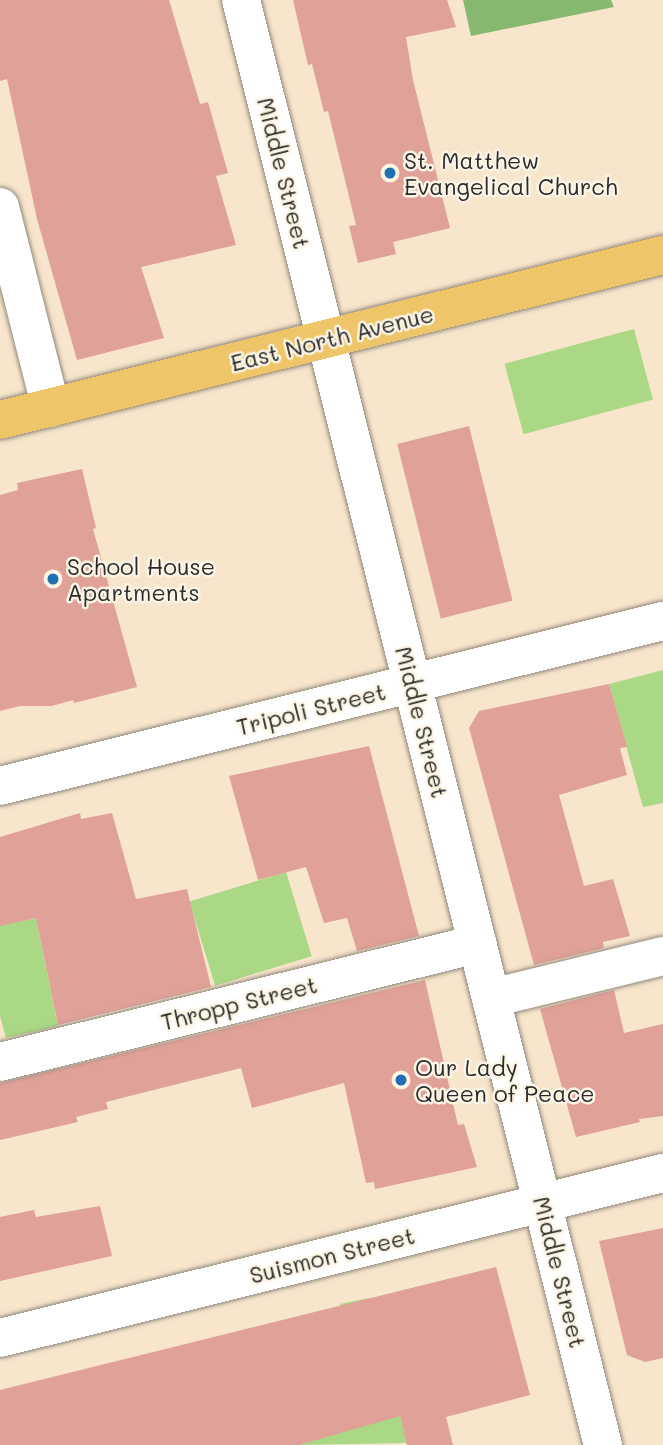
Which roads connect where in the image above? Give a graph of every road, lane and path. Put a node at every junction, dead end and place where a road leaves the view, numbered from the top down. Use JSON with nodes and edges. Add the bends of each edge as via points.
{"nodes":[{"id":1,"x":242,"y":0,"type":"edge"},
{"id":2,"x":0,"y":206,"type":"edge"},
{"id":3,"x":663,"y":255,"type":"edge"},
{"id":4,"x":327,"y":339,"type":"junction"},
{"id":5,"x":51,"y":408,"type":"junction"},
{"id":6,"x":0,"y":420,"type":"edge"},
{"id":7,"x":663,"y":621,"type":"edge"},
{"id":8,"x":413,"y":684,"type":"junction"},
{"id":9,"x":0,"y":786,"type":"edge"},
{"id":10,"x":478,"y":944,"type":"junction"},
{"id":11,"x":663,"y":956,"type":"edge"},
{"id":12,"x":492,"y":999,"type":"junction"},
{"id":13,"x":0,"y":1062,"type":"edge"},
{"id":14,"x":663,"y":1173,"type":"edge"},
{"id":15,"x":543,"y":1203,"type":"junction"},
{"id":16,"x":0,"y":1338,"type":"edge"},
{"id":17,"x":603,"y":1445,"type":"edge"}],
"edges":[{"from":1,"to":4,"type":"street","name":"Middle Street"},
{"from":2,"to":5,"type":"street"},
{"from":3,"to":4,"type":"main road","name":"East North Avenue"},
{"from":4,"to":5,"type":"main road","name":"East North Avenue"},
{"from":4,"to":8,"type":"street","name":"Middle Street"},
{"from":5,"to":6,"type":"main road","name":"East North Avenue"},
{"from":7,"to":8,"type":"street","name":"Tripoli Street"},
{"from":8,"to":9,"type":"street","name":"Tripoli Street"},
{"from":8,"to":10,"type":"street","name":"Middle Street"},
{"from":10,"to":12,"type":"street","name":"Middle Street"},
{"from":10,"to":13,"type":"street","name":"Thropp Street"},
{"from":11,"to":12,"type":"street"},
{"from":12,"to":15,"type":"street","name":"Middle Street"},
{"from":14,"to":15,"type":"street","name":"Suismon Street"},
{"from":15,"to":16,"type":"street","name":"Suismon Street"},
{"from":15,"to":17,"type":"street","name":"Middle Street"}]}
